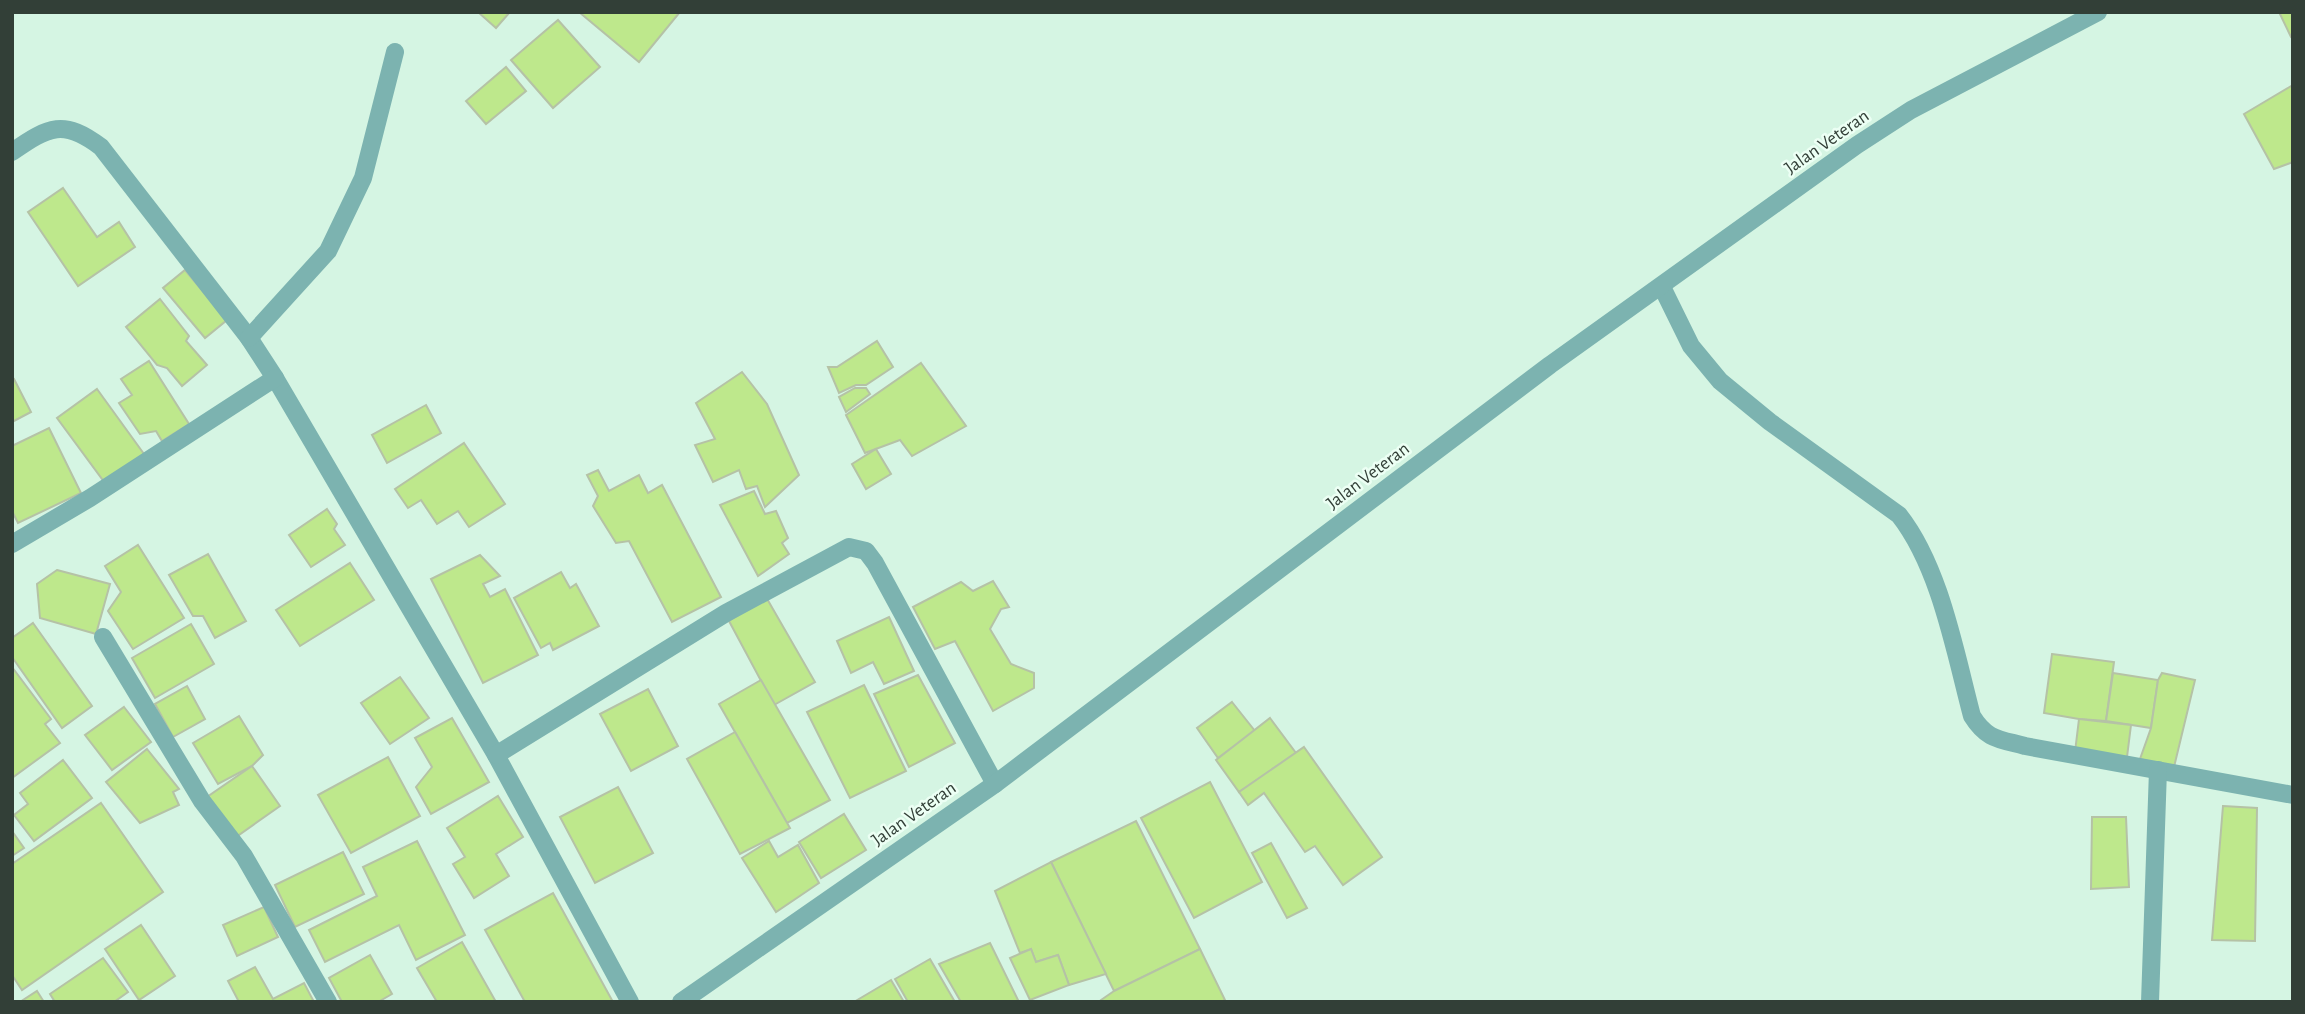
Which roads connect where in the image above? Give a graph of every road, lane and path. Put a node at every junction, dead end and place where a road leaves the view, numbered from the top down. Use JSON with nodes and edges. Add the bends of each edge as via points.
{"nodes":[{"id":1,"x":2098,"y":12,"type":"edge"},
{"id":2,"x":396,"y":52,"type":"dead end"},
{"id":3,"x":12,"y":152,"type":"edge"},
{"id":4,"x":1662,"y":286,"type":"junction"},
{"id":5,"x":249,"y":338,"type":"junction"},
{"id":6,"x":275,"y":378,"type":"junction"},
{"id":7,"x":12,"y":544,"type":"edge"},
{"id":8,"x":103,"y":637,"type":"dead end"},
{"id":9,"x":496,"y":755,"type":"junction"},
{"id":10,"x":2158,"y":770,"type":"junction"},
{"id":11,"x":995,"y":783,"type":"junction"},
{"id":12,"x":2293,"y":795,"type":"edge"},
{"id":13,"x":328,"y":1002,"type":"edge"},
{"id":14,"x":630,"y":1002,"type":"edge"},
{"id":15,"x":681,"y":1002,"type":"edge"},
{"id":16,"x":2150,"y":1002,"type":"edge"}],
"edges":[{"from":1,"to":4,"type":"street","name":"Jalan Veteran","via":[[1911,110]]},
{"from":2,"to":5,"type":"street","via":[[363,178],[328,251]]},
{"from":3,"to":5,"type":"street","via":[[44,133],[65,127],[101,147]]},
{"from":4,"to":10,"type":"street","via":[[1691,346],[1720,381],[1899,514],[1913,533],[1941,600],[1972,716],[1981,730],[2025,746]]},
{"from":4,"to":11,"type":"street","name":"Jalan Veteran","via":[[1550,365]]},
{"from":5,"to":6,"type":"street"},
{"from":6,"to":7,"type":"street"},
{"from":6,"to":9,"type":"street"},
{"from":8,"to":13,"type":"street","via":[[202,801],[244,856]]},
{"from":9,"to":11,"type":"street","via":[[726,612],[849,547],[866,551],[874,563]]},
{"from":9,"to":14,"type":"street"},
{"from":10,"to":12,"type":"street"},
{"from":10,"to":16,"type":"street"},
{"from":11,"to":15,"type":"street","name":"Jalan Veteran"}]}
